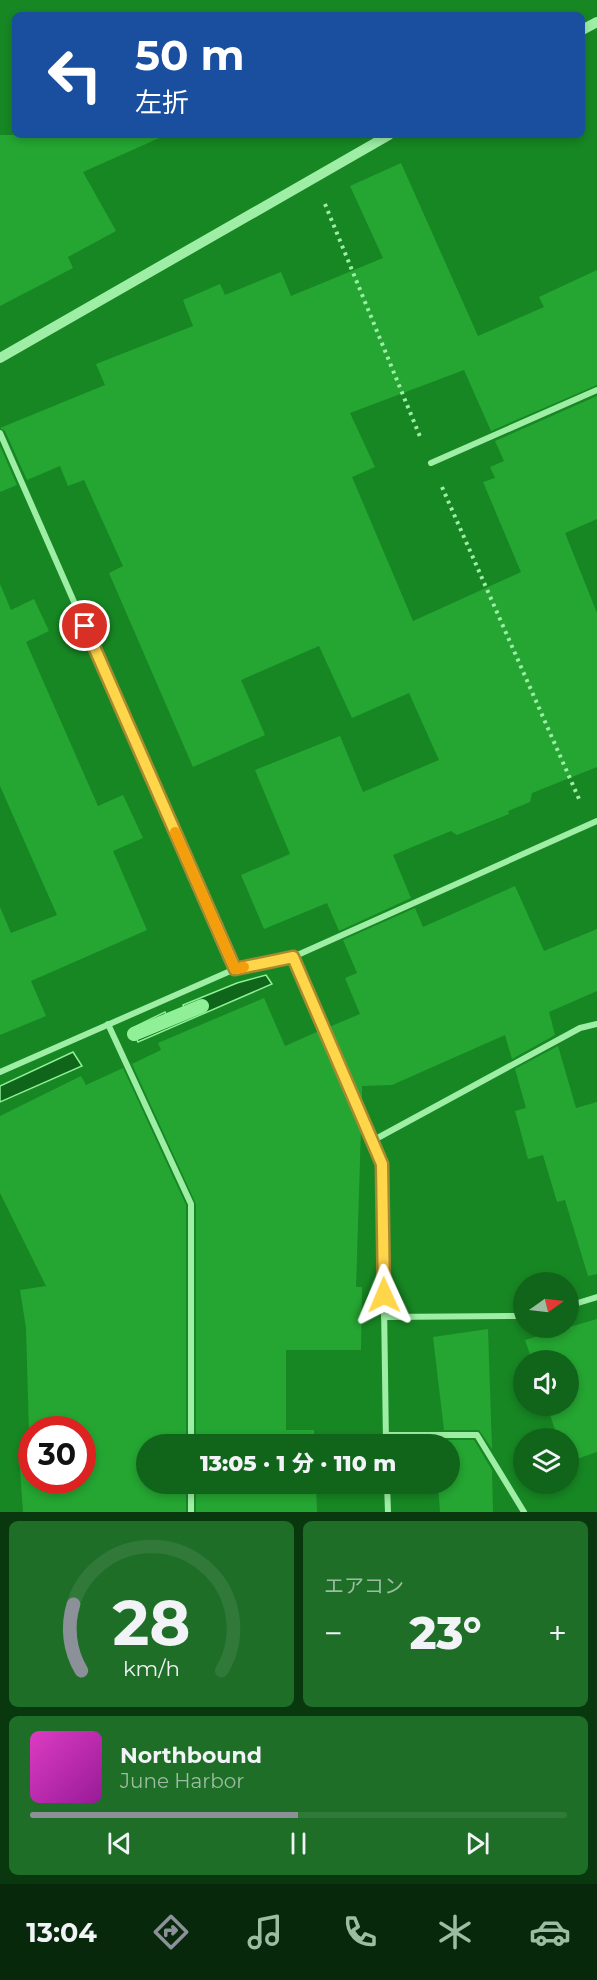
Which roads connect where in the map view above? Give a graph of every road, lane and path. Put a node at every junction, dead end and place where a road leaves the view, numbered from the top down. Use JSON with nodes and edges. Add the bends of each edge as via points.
{"nodes":[{"id":1,"x":384,"y":138,"type":"edge"},
{"id":2,"x":315,"y":179,"type":"junction"},
{"id":3,"x":0,"y":358,"type":"edge"},
{"id":4,"x":597,"y":390,"type":"edge"},
{"id":5,"x":0,"y":433,"type":"edge"},
{"id":6,"x":431,"y":463,"type":"junction"},
{"id":7,"x":594,"y":823,"type":"edge"},
{"id":8,"x":293,"y":957,"type":"junction"},
{"id":9,"x":235,"y":969,"type":"junction"},
{"id":10,"x":108,"y":1024,"type":"junction"},
{"id":11,"x":597,"y":1024,"type":"edge"},
{"id":12,"x":0,"y":1072,"type":"edge"},
{"id":13,"x":372,"y":1141,"type":"junction"},
{"id":14,"x":597,"y":1297,"type":"edge"},
{"id":15,"x":579,"y":1303,"type":"edge"},
{"id":16,"x":513,"y":1316,"type":"edge"},
{"id":17,"x":384,"y":1317,"type":"junction"},
{"id":18,"x":191,"y":1434,"type":"edge"},
{"id":19,"x":386,"y":1434,"type":"edge"},
{"id":20,"x":460,"y":1435,"type":"edge"},
{"id":21,"x":191,"y":1494,"type":"edge"},
{"id":22,"x":387,"y":1494,"type":"edge"},
{"id":23,"x":191,"y":1512,"type":"edge"},
{"id":24,"x":388,"y":1512,"type":"edge"},
{"id":25,"x":524,"y":1512,"type":"edge"}],
"edges":[{"from":1,"to":2,"type":"street"},
{"from":2,"to":3,"type":"street"},
{"from":2,"to":6,"type":"path"},
{"from":4,"to":6,"type":"street"},
{"from":5,"to":9,"type":"street"},
{"from":6,"to":7,"type":"path"},
{"from":7,"to":8,"type":"street"},
{"from":8,"to":9,"type":"street"},
{"from":8,"to":13,"type":"street"},
{"from":9,"to":10,"type":"street"},
{"from":10,"to":12,"type":"street"},
{"from":10,"to":18,"type":"street","via":[[190,1204]]},
{"from":11,"to":13,"type":"street","via":[[580,1028]]},
{"from":13,"to":17,"type":"street","via":[[382,1164]]},
{"from":14,"to":15,"type":"street"},
{"from":16,"to":17,"type":"street"},
{"from":17,"to":19,"type":"street"},
{"from":20,"to":25,"type":"street","via":[[477,1435]]},
{"from":21,"to":23,"type":"street"},
{"from":22,"to":24,"type":"street"}]}
